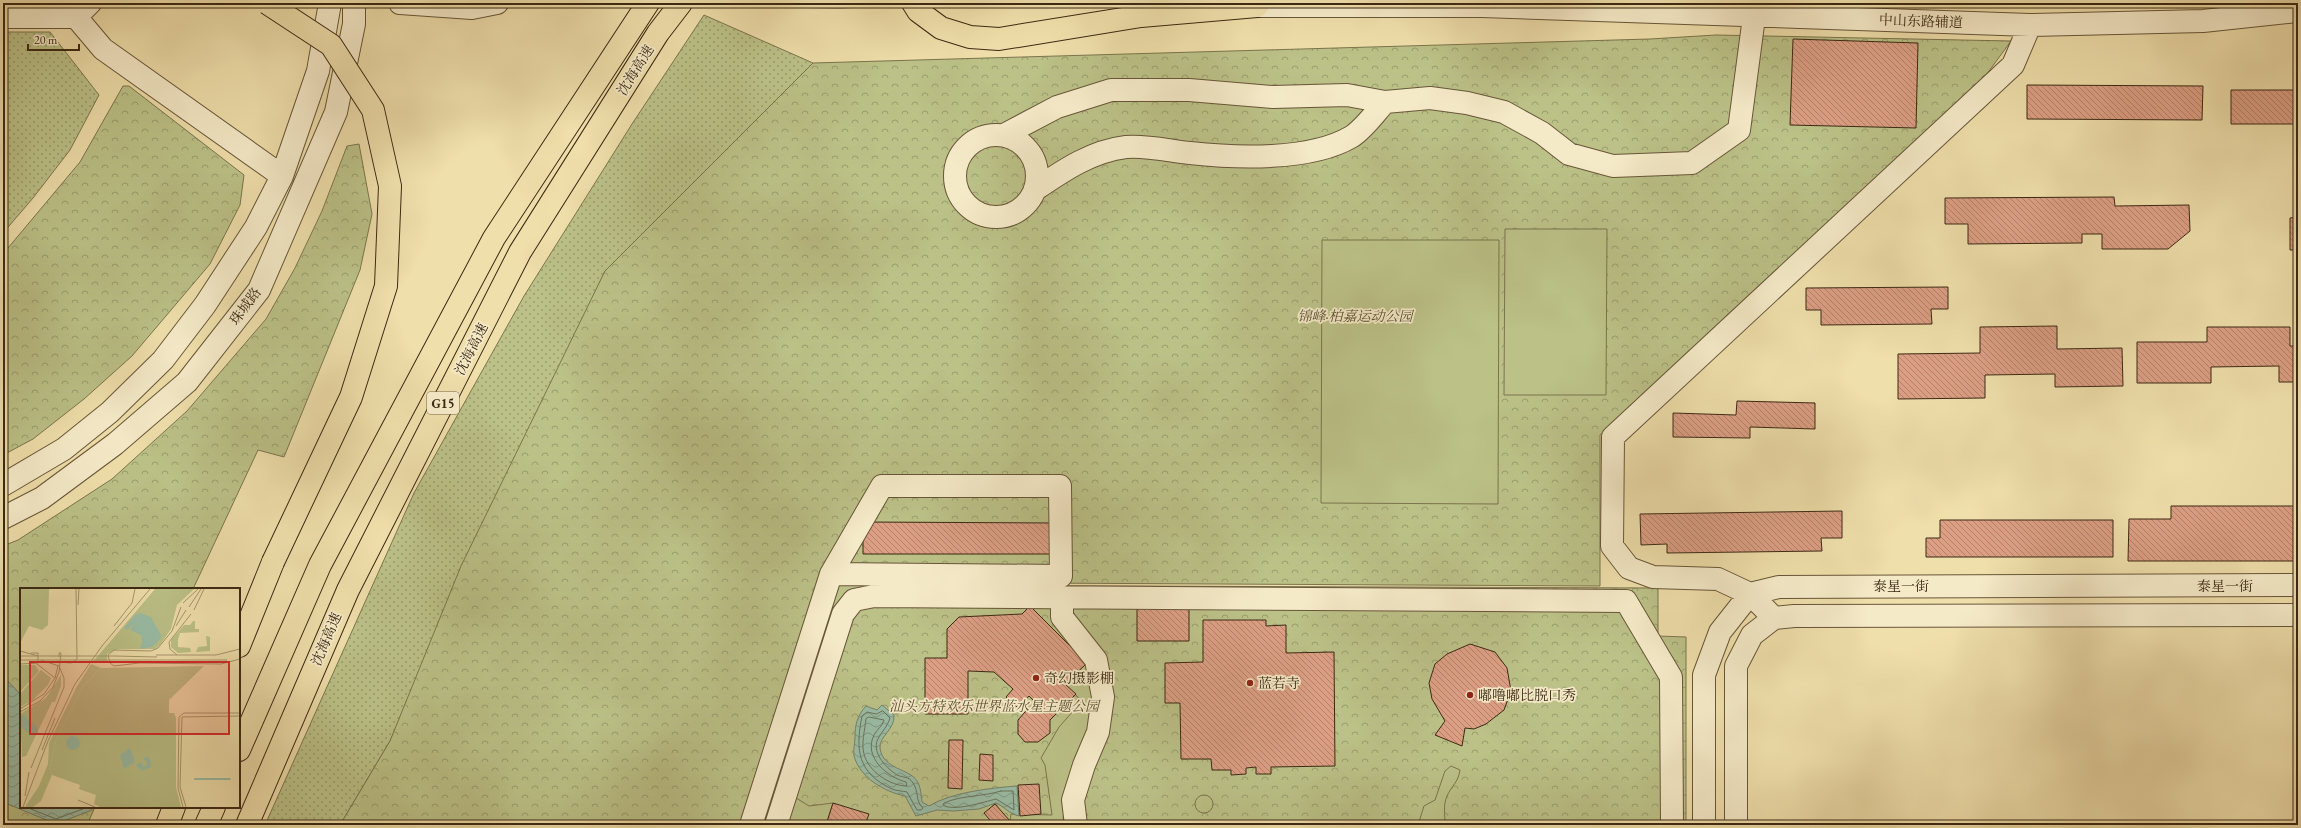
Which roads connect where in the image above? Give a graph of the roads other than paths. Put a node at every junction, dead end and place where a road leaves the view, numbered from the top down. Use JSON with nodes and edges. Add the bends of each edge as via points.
{"nodes":[{"id":1,"x":267,"y":3,"type":"edge"},
{"id":2,"x":330,"y":3,"type":"edge"},
{"id":3,"x":354,"y":3,"type":"edge"},
{"id":4,"x":400,"y":3,"type":"edge"},
{"id":5,"x":496,"y":3,"type":"edge"},
{"id":6,"x":648,"y":3,"type":"edge"},
{"id":7,"x":681,"y":3,"type":"edge"},
{"id":8,"x":913,"y":3,"type":"edge"},
{"id":9,"x":1234,"y":3,"type":"edge"},
{"id":10,"x":1257,"y":6,"type":"junction"},
{"id":11,"x":2290,"y":9,"type":"edge"},
{"id":12,"x":83,"y":10,"type":"edge"},
{"id":13,"x":3,"y":17,"type":"edge"},
{"id":14,"x":1754,"y":17,"type":"junction"},
{"id":15,"x":2030,"y":24,"type":"junction"},
{"id":16,"x":1385,"y":102,"type":"junction"},
{"id":17,"x":1004,"y":135,"type":"junction"},
{"id":18,"x":282,"y":176,"type":"junction"},
{"id":19,"x":1036,"y":189,"type":"junction"},
{"id":20,"x":3,"y":485,"type":"edge"},
{"id":21,"x":3,"y":518,"type":"edge"},
{"id":22,"x":830,"y":574,"type":"junction"},
{"id":23,"x":2298,"y":585,"type":"edge"},
{"id":24,"x":1750,"y":594,"type":"junction"},
{"id":25,"x":1062,"y":598,"type":"junction"},
{"id":26,"x":2298,"y":615,"type":"edge"},
{"id":27,"x":1774,"y":618,"type":"junction"},
{"id":28,"x":240,"y":644,"type":"edge"},
{"id":29,"x":240,"y":748,"type":"edge"},
{"id":30,"x":174,"y":808,"type":"edge"},
{"id":31,"x":214,"y":808,"type":"edge"},
{"id":32,"x":167,"y":825,"type":"edge"},
{"id":33,"x":206,"y":825,"type":"edge"},
{"id":34,"x":246,"y":825,"type":"edge"},
{"id":35,"x":751,"y":825,"type":"edge"},
{"id":36,"x":776,"y":825,"type":"edge"},
{"id":37,"x":1076,"y":825,"type":"edge"},
{"id":38,"x":1672,"y":825,"type":"edge"},
{"id":39,"x":1704,"y":825,"type":"edge"},
{"id":40,"x":1736,"y":825,"type":"edge"}],
"edges":[{"from":1,"to":28,"type":"highway","bridge":true,"via":[[331,45],[373,110],[390,186],[386,286],[351,397],[273,562]]},
{"from":2,"to":18,"type":"street","via":[[318,71]]},
{"from":3,"to":21,"type":"street","name":"珠城路","via":[[354,24],[336,112],[258,290],[187,382],[115,444],[60,485],[42,498]]},
{"from":4,"to":5,"type":"street","via":[[472,8]]},
{"from":6,"to":29,"type":"highway","name":"沈海高速","number":"G15","via":[[494,238],[320,566]]},
{"from":7,"to":34,"type":"highway","name":"沈海高速","number":"G15","via":[[658,33],[520,252],[348,590]]},
{"from":8,"to":10,"type":"highway","via":[[918,11],[942,28],[970,38],[999,39],[1141,16]]},
{"from":9,"to":10,"type":"street","name":"中山东路辅道"},
{"from":10,"to":14,"type":"street","name":"中山东路辅道","via":[[1482,6]]},
{"from":11,"to":15,"type":"street","name":"中山东路辅道","via":[[2203,21]]},
{"from":12,"to":13,"type":"street"},
{"from":12,"to":18,"type":"street","via":[[103,49]]},
{"from":14,"to":15,"type":"street","name":"中山东路辅道"},
{"from":14,"to":16,"type":"street","via":[[1739,130],[1692,163],[1613,166],[1569,154],[1542,133],[1504,112],[1430,98]]},
{"from":15,"to":24,"type":"street","via":[[2013,65],[1613,437],[1612,546],[1629,568],[1653,577],[1718,579]]},
{"from":16,"to":17,"type":"street","via":[[1347,95],[1272,97],[1189,90],[1111,90],[1057,107]]},
{"from":16,"to":19,"type":"street","via":[[1352,136],[1328,148],[1229,157],[1126,147],[1089,156]]},
{"from":17,"to":19,"type":"street","via":[[1017,140],[1028,149],[1035,161],[1038,175]]},
{"from":17,"to":19,"type":"street","via":[[976,139],[958,158],[955,184],[960,196],[968,207],[980,214],[1006,216],[1019,211]]},
{"from":18,"to":20,"type":"street","via":[[252,233],[205,305],[163,360],[110,412],[64,449]]},
{"from":22,"to":22,"type":"street","via":[[1061,576],[1060,486],[882,486]]},
{"from":22,"to":35,"type":"street"},
{"from":23,"to":24,"type":"street","name":"泰星一街","via":[[1779,587]]},
{"from":24,"to":27,"type":"street"},
{"from":24,"to":39,"type":"street","via":[[1720,632],[1704,675]]},
{"from":25,"to":36,"type":"street","via":[[874,596],[854,600],[843,614]]},
{"from":25,"to":37,"type":"street","via":[[1062,617],[1096,660],[1103,697],[1098,732],[1073,800]]},
{"from":25,"to":38,"type":"street","via":[[1626,601],[1671,677]]},
{"from":26,"to":27,"type":"street"},
{"from":27,"to":40,"type":"street","via":[[1752,635],[1736,666]]},
{"from":30,"to":32,"type":"highway"},
{"from":31,"to":33,"type":"highway"}]}
